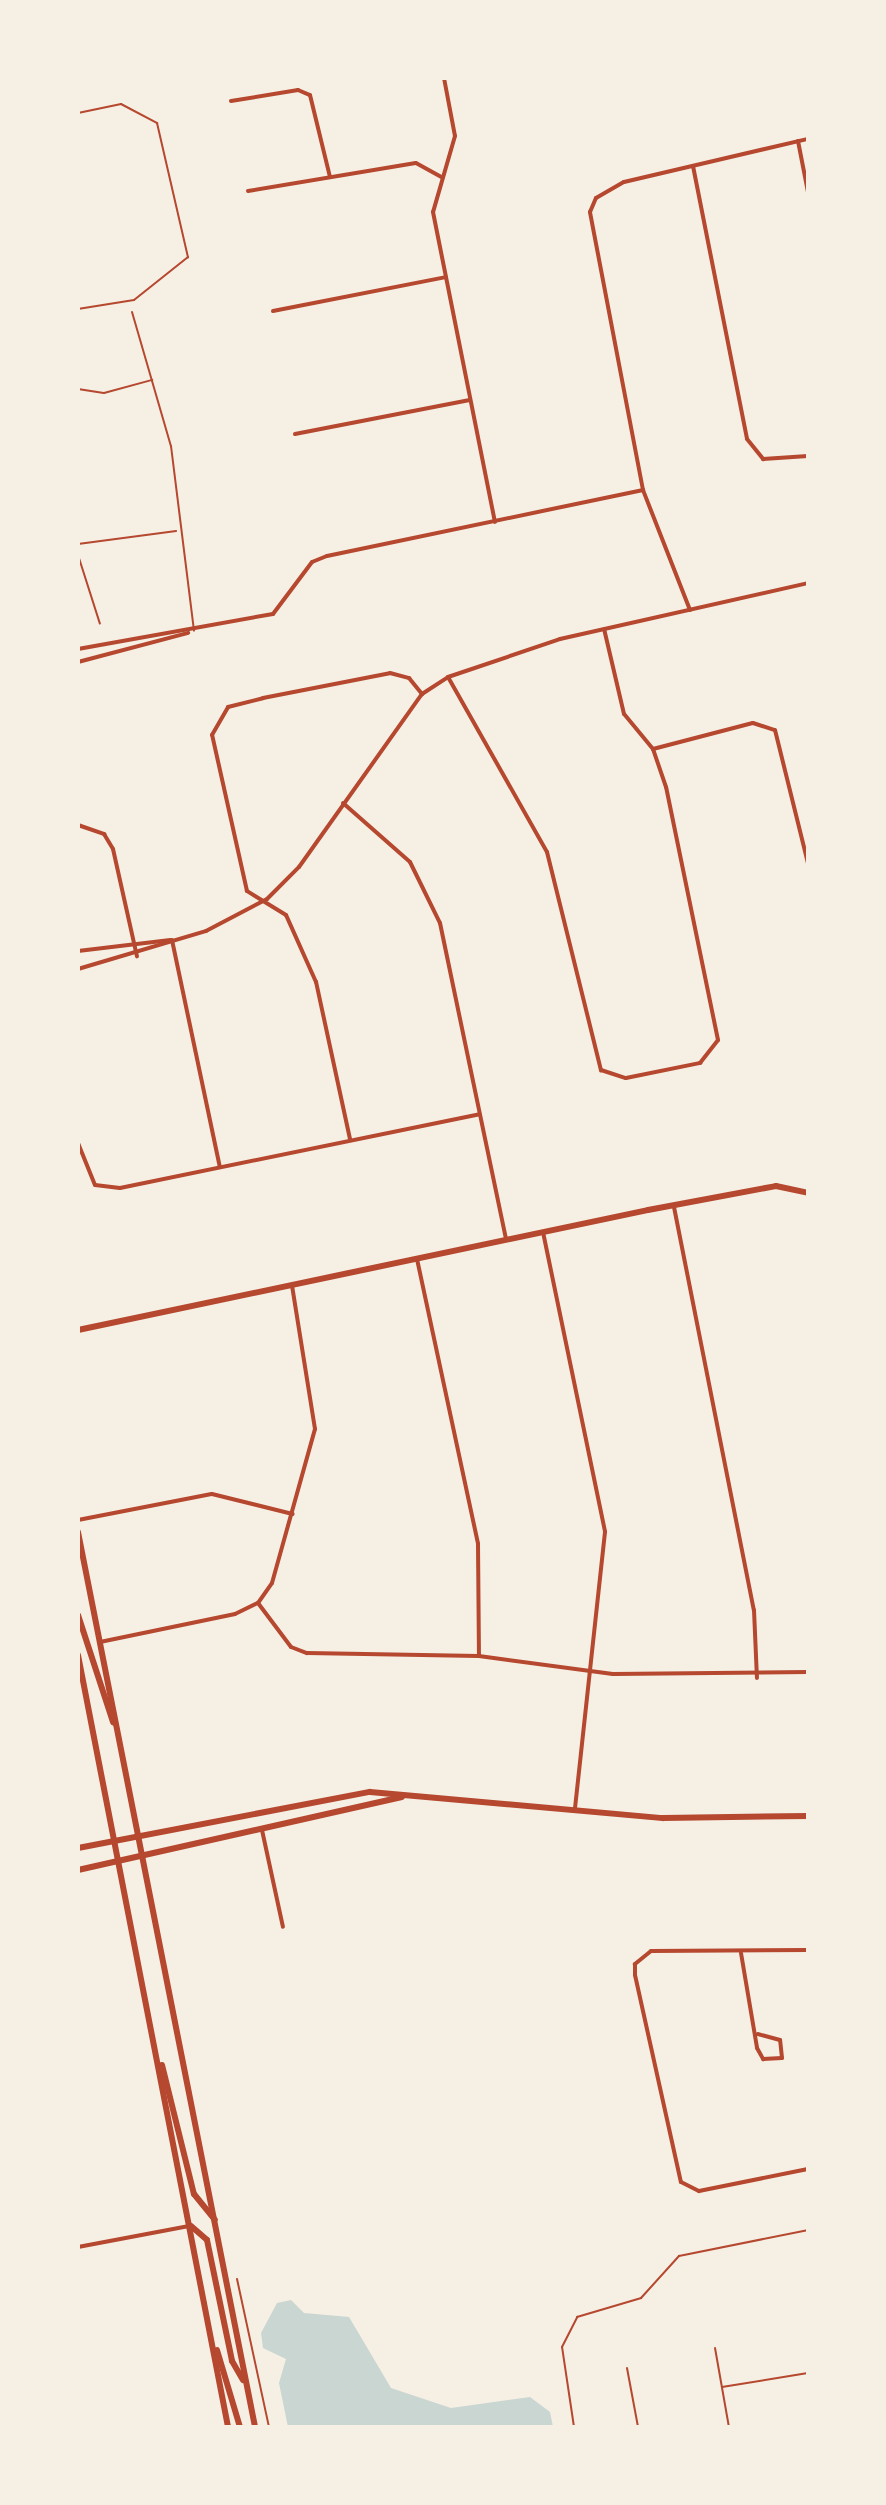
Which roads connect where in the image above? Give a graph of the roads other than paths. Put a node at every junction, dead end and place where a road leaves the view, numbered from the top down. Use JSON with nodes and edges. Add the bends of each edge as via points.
{"nodes":[{"id":1,"x":444,"y":78,"type":"edge"},
{"id":2,"x":231,"y":101,"type":"dead end"},
{"id":3,"x":78,"y":113,"type":"edge"},
{"id":4,"x":808,"y":139,"type":"edge"},
{"id":5,"x":798,"y":141,"type":"junction"},
{"id":6,"x":693,"y":166,"type":"junction"},
{"id":7,"x":330,"y":177,"type":"junction"},
{"id":8,"x":441,"y":177,"type":"junction"},
{"id":9,"x":248,"y":191,"type":"dead end"},
{"id":10,"x":808,"y":192,"type":"edge"},
{"id":11,"x":446,"y":277,"type":"junction"},
{"id":12,"x":78,"y":309,"type":"edge"},
{"id":13,"x":273,"y":311,"type":"dead end"},
{"id":14,"x":132,"y":312,"type":"dead end"},
{"id":15,"x":153,"y":379,"type":"junction"},
{"id":16,"x":78,"y":389,"type":"edge"},
{"id":17,"x":471,"y":399,"type":"junction"},
{"id":18,"x":295,"y":434,"type":"dead end"},
{"id":19,"x":808,"y":456,"type":"edge"},
{"id":20,"x":643,"y":490,"type":"junction"},
{"id":21,"x":495,"y":522,"type":"junction"},
{"id":22,"x":177,"y":531,"type":"junction"},
{"id":23,"x":78,"y":544,"type":"edge"},
{"id":24,"x":78,"y":555,"type":"edge"},
{"id":25,"x":808,"y":583,"type":"edge"},
{"id":26,"x":690,"y":610,"type":"junction"},
{"id":27,"x":100,"y":624,"type":"dead end"},
{"id":28,"x":604,"y":629,"type":"junction"},
{"id":29,"x":194,"y":631,"type":"junction"},
{"id":30,"x":78,"y":649,"type":"edge"},
{"id":31,"x":78,"y":662,"type":"edge"},
{"id":32,"x":448,"y":677,"type":"junction"},
{"id":33,"x":422,"y":694,"type":"junction"},
{"id":34,"x":653,"y":749,"type":"junction"},
{"id":35,"x":343,"y":803,"type":"junction"},
{"id":36,"x":78,"y":825,"type":"edge"},
{"id":37,"x":808,"y":863,"type":"edge"},
{"id":38,"x":267,"y":899,"type":"junction"},
{"id":39,"x":133,"y":940,"type":"junction"},
{"id":40,"x":172,"y":940,"type":"junction"},
{"id":41,"x":78,"y":951,"type":"edge"},
{"id":42,"x":137,"y":956,"type":"junction"},
{"id":43,"x":78,"y":969,"type":"edge"},
{"id":44,"x":479,"y":1114,"type":"junction"},
{"id":45,"x":350,"y":1139,"type":"junction"},
{"id":46,"x":78,"y":1143,"type":"edge"},
{"id":47,"x":220,"y":1167,"type":"junction"},
{"id":48,"x":808,"y":1193,"type":"edge"},
{"id":49,"x":674,"y":1207,"type":"junction"},
{"id":50,"x":808,"y":1221,"type":"edge"},
{"id":51,"x":543,"y":1232,"type":"junction"},
{"id":52,"x":506,"y":1240,"type":"junction"},
{"id":53,"x":808,"y":1247,"type":"edge"},
{"id":54,"x":417,"y":1259,"type":"junction"},
{"id":55,"x":292,"y":1285,"type":"junction"},
{"id":56,"x":78,"y":1330,"type":"edge"},
{"id":57,"x":293,"y":1514,"type":"junction"},
{"id":58,"x":78,"y":1520,"type":"edge"},
{"id":59,"x":78,"y":1532,"type":"edge"},
{"id":60,"x":258,"y":1603,"type":"junction"},
{"id":61,"x":78,"y":1615,"type":"edge"},
{"id":62,"x":100,"y":1642,"type":"junction"},
{"id":63,"x":78,"y":1655,"type":"edge"},
{"id":64,"x":479,"y":1656,"type":"junction"},
{"id":65,"x":591,"y":1672,"type":"junction"},
{"id":66,"x":808,"y":1672,"type":"edge"},
{"id":67,"x":757,"y":1678,"type":"junction"},
{"id":68,"x":125,"y":1760,"type":"junction"},
{"id":69,"x":409,"y":1795,"type":"junction"},
{"id":70,"x":575,"y":1808,"type":"junction"},
{"id":71,"x":808,"y":1816,"type":"edge"},
{"id":72,"x":262,"y":1830,"type":"junction"},
{"id":73,"x":140,"y":1833,"type":"junction"},
{"id":74,"x":115,"y":1839,"type":"junction"},
{"id":75,"x":78,"y":1848,"type":"edge"},
{"id":76,"x":144,"y":1855,"type":"junction"},
{"id":77,"x":119,"y":1861,"type":"junction"},
{"id":78,"x":78,"y":1870,"type":"edge"},
{"id":79,"x":283,"y":1927,"type":"dead end"},
{"id":80,"x":808,"y":1950,"type":"edge"},
{"id":81,"x":741,"y":1953,"type":"junction"},
{"id":82,"x":758,"y":2034,"type":"junction"},
{"id":83,"x":156,"y":2050,"type":"junction"},
{"id":84,"x":808,"y":2169,"type":"edge"},
{"id":85,"x":215,"y":2220,"type":"junction"},
{"id":86,"x":191,"y":2226,"type":"junction"},
{"id":87,"x":78,"y":2247,"type":"edge"},
{"id":88,"x":212,"y":2339,"type":"junction"},
{"id":89,"x":715,"y":2348,"type":"dead end"},
{"id":90,"x":627,"y":2368,"type":"dead end"},
{"id":91,"x":808,"y":2373,"type":"edge"},
{"id":92,"x":247,"y":2387,"type":"junction"},
{"id":93,"x":722,"y":2387,"type":"junction"},
{"id":94,"x":228,"y":2427,"type":"edge"},
{"id":95,"x":240,"y":2427,"type":"edge"},
{"id":96,"x":255,"y":2427,"type":"edge"},
{"id":97,"x":638,"y":2427,"type":"edge"},
{"id":98,"x":729,"y":2427,"type":"edge"}],
"edges":[{"from":1,"to":8,"type":"street","via":[[455,136]]},
{"from":2,"to":7,"type":"street","via":[[298,90],[310,95]]},
{"from":3,"to":12,"type":"lane","via":[[121,104],[157,123],[188,257],[134,300]]},
{"from":4,"to":5,"type":"street"},
{"from":5,"to":6,"type":"street"},
{"from":5,"to":10,"type":"street"},
{"from":6,"to":19,"type":"street","via":[[747,439],[763,459]]},
{"from":6,"to":20,"type":"street","via":[[624,182],[596,198],[589,228]]},
{"from":7,"to":8,"type":"street","via":[[416,163]]},
{"from":7,"to":9,"type":"street"},
{"from":8,"to":11,"type":"street","via":[[433,212]]},
{"from":11,"to":13,"type":"street"},
{"from":11,"to":17,"type":"street"},
{"from":14,"to":15,"type":"lane"},
{"from":15,"to":16,"type":"lane","via":[[104,393]]},
{"from":15,"to":22,"type":"lane","via":[[171,446]]},
{"from":17,"to":18,"type":"street"},
{"from":17,"to":21,"type":"street"},
{"from":20,"to":21,"type":"street"},
{"from":20,"to":26,"type":"street"},
{"from":21,"to":29,"type":"street","via":[[327,556],[312,562],[273,614]]},
{"from":22,"to":23,"type":"lane"},
{"from":22,"to":29,"type":"lane"},
{"from":24,"to":27,"type":"lane"},
{"from":25,"to":26,"type":"street"},
{"from":26,"to":28,"type":"street"},
{"from":28,"to":32,"type":"street"},
{"from":28,"to":34,"type":"street","via":[[624,714]]},
{"from":29,"to":30,"type":"street"},
{"from":29,"to":31,"type":"street","via":[[160,646]]},
{"from":32,"to":33,"type":"street"},
{"from":32,"to":34,"type":"street","via":[[547,852],[601,1070],[626,1078],[700,1063],[718,1040]]},
{"from":33,"to":35,"type":"street"},
{"from":33,"to":38,"type":"street","via":[[409,678],[390,673],[255,700],[220,716],[212,735],[238,868],[247,891]]},
{"from":34,"to":37,"type":"street","via":[[753,723],[775,730]]},
{"from":35,"to":38,"type":"street"},
{"from":35,"to":44,"type":"street","via":[[410,862],[427,892]]},
{"from":36,"to":39,"type":"street","via":[[104,834],[113,849]]},
{"from":38,"to":40,"type":"street"},
{"from":38,"to":45,"type":"street","via":[[286,915],[316,982]]},
{"from":39,"to":40,"type":"street"},
{"from":39,"to":41,"type":"street"},
{"from":39,"to":42,"type":"street"},
{"from":40,"to":42,"type":"street"},
{"from":40,"to":47,"type":"street"},
{"from":42,"to":43,"type":"street"},
{"from":44,"to":45,"type":"street"},
{"from":44,"to":52,"type":"street"},
{"from":45,"to":47,"type":"street"},
{"from":46,"to":47,"type":"street","via":[[95,1185],[120,1188]]},
{"from":48,"to":49,"type":"main road","via":[[776,1186]]},
{"from":49,"to":51,"type":"main road"},
{"from":49,"to":67,"type":"street","via":[[754,1610]]},
{"from":50,"to":53,"type":"street"},
{"from":51,"to":52,"type":"main road"},
{"from":51,"to":65,"type":"street","via":[[605,1532]]},
{"from":52,"to":54,"type":"main road"},
{"from":54,"to":55,"type":"main road"},
{"from":54,"to":64,"type":"street","via":[[478,1544]]},
{"from":55,"to":56,"type":"main road"},
{"from":55,"to":57,"type":"street","via":[[316,1409]]},
{"from":57,"to":58,"type":"street","via":[[212,1494]]},
{"from":57,"to":60,"type":"street","via":[[277,1574]]},
{"from":59,"to":62,"type":"main road"},
{"from":60,"to":62,"type":"street"},
{"from":60,"to":64,"type":"street","via":[[300,1652]]},
{"from":61,"to":68,"type":"main road"},
{"from":62,"to":68,"type":"main road"},
{"from":63,"to":74,"type":"main road"},
{"from":64,"to":65,"type":"street"},
{"from":65,"to":67,"type":"street"},
{"from":65,"to":70,"type":"street"},
{"from":66,"to":67,"type":"street"},
{"from":68,"to":73,"type":"main road"},
{"from":69,"to":70,"type":"main road"},
{"from":69,"to":72,"type":"main road"},
{"from":69,"to":73,"type":"main road","via":[[334,1795]]},
{"from":70,"to":71,"type":"main road","via":[[711,1820]]},
{"from":72,"to":76,"type":"main road"},
{"from":72,"to":79,"type":"street"},
{"from":73,"to":74,"type":"main road"},
{"from":73,"to":76,"type":"main road"},
{"from":74,"to":75,"type":"main road"},
{"from":74,"to":77,"type":"main road"},
{"from":76,"to":77,"type":"main road"},
{"from":76,"to":85,"type":"main road"},
{"from":77,"to":78,"type":"main road"},
{"from":77,"to":83,"type":"main road"},
{"from":80,"to":81,"type":"street"},
{"from":81,"to":82,"type":"street"},
{"from":81,"to":84,"type":"street","via":[[651,1951],[635,1964],[674,2173],[699,2191]]},
{"from":82,"to":82,"type":"street","via":[[763,2059],[782,2058],[780,2040]]},
{"from":83,"to":85,"type":"main road","via":[[177,2104],[194,2194]]},
{"from":83,"to":86,"type":"main road"},
{"from":85,"to":92,"type":"main road"},
{"from":86,"to":87,"type":"street"},
{"from":86,"to":88,"type":"main road"},
{"from":86,"to":92,"type":"main road","via":[[207,2240],[232,2361]]},
{"from":88,"to":94,"type":"main road"},
{"from":88,"to":95,"type":"main road"},
{"from":89,"to":93,"type":"lane"},
{"from":90,"to":97,"type":"lane"},
{"from":91,"to":93,"type":"lane"},
{"from":92,"to":96,"type":"main road"},
{"from":93,"to":98,"type":"lane"}]}
